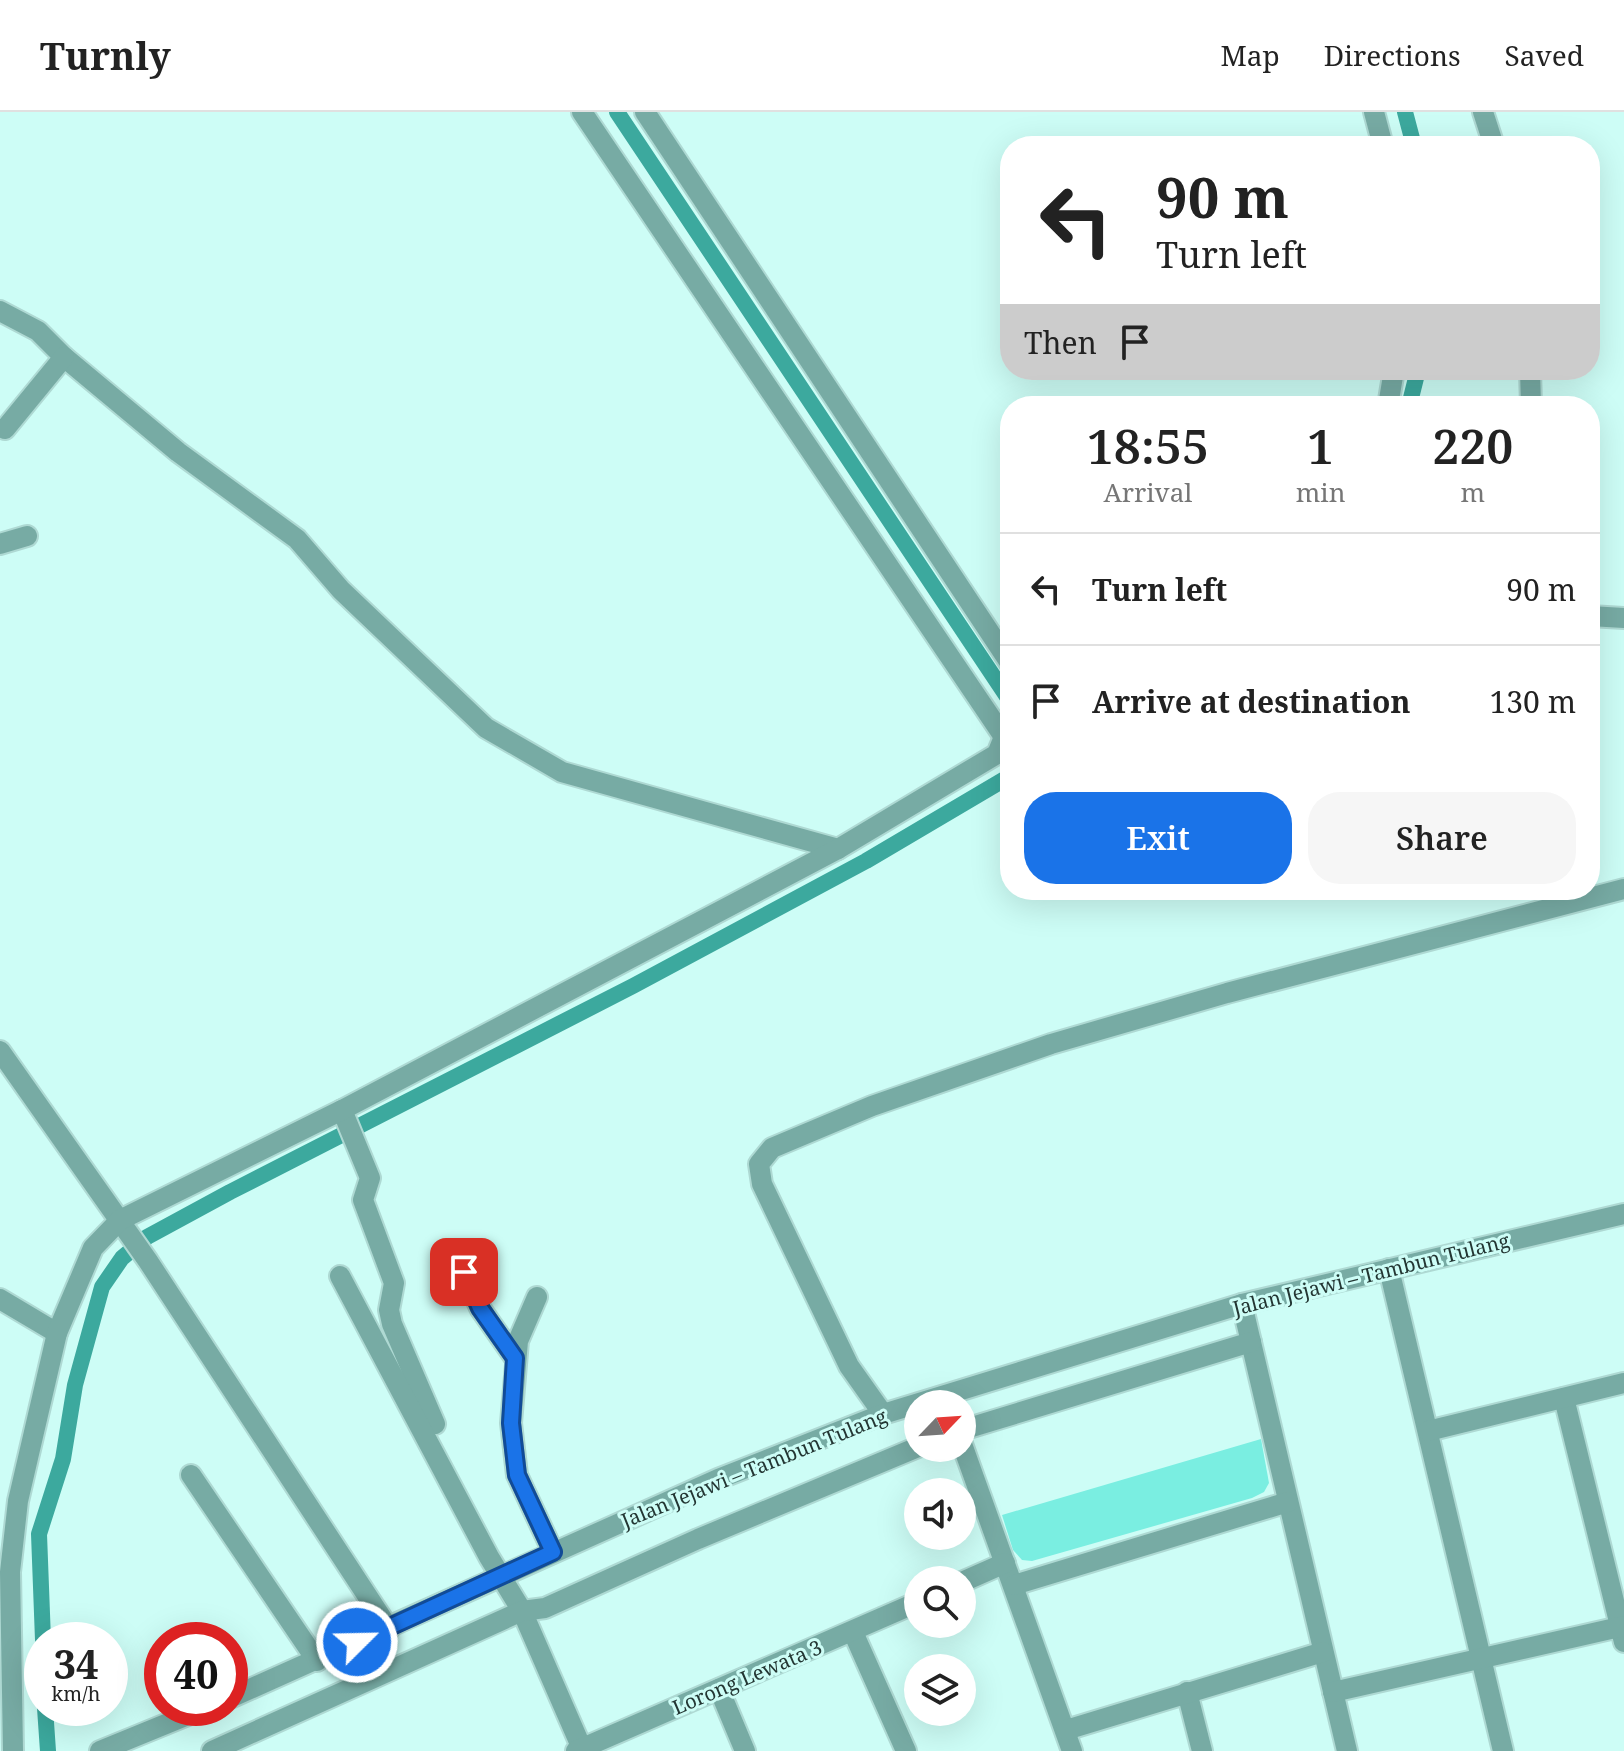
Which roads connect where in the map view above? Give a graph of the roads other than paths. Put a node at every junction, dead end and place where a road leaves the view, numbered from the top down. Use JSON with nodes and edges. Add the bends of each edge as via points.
{"nodes":[{"id":1,"x":582,"y":112,"type":"edge"},
{"id":2,"x":645,"y":112,"type":"edge"},
{"id":3,"x":1374,"y":112,"type":"edge"},
{"id":4,"x":1483,"y":112,"type":"edge"},
{"id":5,"x":1380,"y":136,"type":"edge"},
{"id":6,"x":1491,"y":136,"type":"edge"},
{"id":7,"x":0,"y":311,"type":"edge"},
{"id":8,"x":64,"y":357,"type":"junction"},
{"id":9,"x":5,"y":429,"type":"dead end"},
{"id":10,"x":27,"y":536,"type":"dead end"},
{"id":11,"x":0,"y":544,"type":"edge"},
{"id":12,"x":1600,"y":617,"type":"edge"},
{"id":13,"x":1624,"y":618,"type":"edge"},
{"id":14,"x":1000,"y":648,"type":"edge"},
{"id":15,"x":1000,"y":727,"type":"edge"},
{"id":16,"x":1000,"y":749,"type":"edge"},
{"id":17,"x":838,"y":849,"type":"junction"},
{"id":18,"x":1624,"y":889,"type":"edge"},
{"id":19,"x":1600,"y":895,"type":"edge"},
{"id":20,"x":1582,"y":900,"type":"edge"},
{"id":21,"x":0,"y":1051,"type":"edge"},
{"id":22,"x":344,"y":1115,"type":"junction"},
{"id":23,"x":1624,"y":1214,"type":"edge"},
{"id":24,"x":124,"y":1225,"type":"junction"},
{"id":25,"x":1389,"y":1269,"type":"junction"},
{"id":26,"x":464,"y":1272,"type":"dead end"},
{"id":27,"x":340,"y":1276,"type":"dead end"},
{"id":28,"x":537,"y":1297,"type":"dead end"},
{"id":29,"x":0,"y":1299,"type":"edge"},
{"id":30,"x":1242,"y":1304,"type":"junction"},
{"id":31,"x":57,"y":1333,"type":"junction"},
{"id":32,"x":1251,"y":1342,"type":"junction"},
{"id":33,"x":515,"y":1358,"type":"junction"},
{"id":34,"x":1624,"y":1383,"type":"edge"},
{"id":35,"x":974,"y":1390,"type":"edge"},
{"id":36,"x":1564,"y":1398,"type":"junction"},
{"id":37,"x":904,"y":1409,"type":"edge"},
{"id":38,"x":883,"y":1414,"type":"junction"},
{"id":39,"x":435,"y":1424,"type":"dead end"},
{"id":40,"x":976,"y":1426,"type":"edge"},
{"id":41,"x":1428,"y":1431,"type":"junction"},
{"id":42,"x":904,"y":1453,"type":"edge"},
{"id":43,"x":969,"y":1462,"type":"edge"},
{"id":44,"x":191,"y":1475,"type":"dead end"},
{"id":45,"x":1288,"y":1502,"type":"junction"},
{"id":46,"x":553,"y":1552,"type":"junction"},
{"id":47,"x":1005,"y":1563,"type":"junction"},
{"id":48,"x":5,"y":1571,"type":"edge"},
{"id":49,"x":976,"y":1576,"type":"edge"},
{"id":50,"x":500,"y":1577,"type":"junction"},
{"id":51,"x":1014,"y":1585,"type":"junction"},
{"id":52,"x":904,"y":1608,"type":"edge"},
{"id":53,"x":522,"y":1611,"type":"junction"},
{"id":54,"x":389,"y":1629,"type":"junction"},
{"id":55,"x":1623,"y":1631,"type":"edge"},
{"id":56,"x":853,"y":1632,"type":"junction"},
{"id":57,"x":1323,"y":1652,"type":"junction"},
{"id":58,"x":1482,"y":1660,"type":"junction"},
{"id":59,"x":317,"y":1661,"type":"junction"},
{"id":60,"x":719,"y":1689,"type":"junction"},
{"id":61,"x":248,"y":1690,"type":"edge"},
{"id":62,"x":1187,"y":1692,"type":"junction"},
{"id":63,"x":1333,"y":1692,"type":"junction"},
{"id":64,"x":161,"y":1726,"type":"edge"},
{"id":65,"x":1066,"y":1730,"type":"junction"},
{"id":66,"x":0,"y":1741,"type":"edge"},
{"id":67,"x":580,"y":1750,"type":"edge"},
{"id":68,"x":10,"y":1751,"type":"edge"},
{"id":69,"x":100,"y":1751,"type":"edge"},
{"id":70,"x":212,"y":1751,"type":"edge"},
{"id":71,"x":745,"y":1751,"type":"edge"},
{"id":72,"x":906,"y":1751,"type":"edge"},
{"id":73,"x":1072,"y":1751,"type":"edge"},
{"id":74,"x":1202,"y":1751,"type":"edge"},
{"id":75,"x":1347,"y":1751,"type":"edge"},
{"id":76,"x":1503,"y":1751,"type":"edge"}],
"edges":[{"from":1,"to":15,"type":"street"},
{"from":2,"to":14,"type":"street"},
{"from":3,"to":5,"type":"street"},
{"from":4,"to":6,"type":"street"},
{"from":7,"to":8,"type":"street","via":[[38,331]]},
{"from":8,"to":9,"type":"street"},
{"from":8,"to":17,"type":"street","via":[[178,452],[297,539],[341,590],[486,728],[562,772]]},
{"from":10,"to":11,"type":"street"},
{"from":12,"to":13,"type":"street"},
{"from":16,"to":17,"type":"street"},
{"from":17,"to":22,"type":"street"},
{"from":18,"to":19,"type":"street"},
{"from":20,"to":38,"type":"street","via":[[1051,1044],[872,1106],[772,1148],[759,1164],[762,1184],[849,1366]]},
{"from":21,"to":24,"type":"street"},
{"from":22,"to":24,"type":"street"},
{"from":22,"to":39,"type":"street","via":[[370,1178],[363,1200],[394,1283],[392,1324]]},
{"from":23,"to":25,"type":"street","name":"Jalan Jejawi – Tambun Tulang"},
{"from":24,"to":31,"type":"street","via":[[93,1248]]},
{"from":24,"to":54,"type":"street"},
{"from":25,"to":30,"type":"street","name":"Jalan Jejawi – Tambun Tulang"},
{"from":25,"to":41,"type":"street"},
{"from":26,"to":33,"type":"street","via":[[480,1308]]},
{"from":27,"to":50,"type":"street"},
{"from":28,"to":33,"type":"street"},
{"from":29,"to":31,"type":"street"},
{"from":30,"to":32,"type":"street"},
{"from":30,"to":35,"type":"street","name":"Jalan Jejawi – Tambun Tulang"},
{"from":31,"to":48,"type":"street"},
{"from":32,"to":40,"type":"street"},
{"from":32,"to":45,"type":"street"},
{"from":33,"to":46,"type":"street","via":[[511,1423],[517,1475]]},
{"from":34,"to":36,"type":"street"},
{"from":36,"to":41,"type":"street"},
{"from":36,"to":55,"type":"street"},
{"from":37,"to":38,"type":"street","name":"Jalan Jejawi – Tambun Tulang"},
{"from":38,"to":46,"type":"street","name":"Jalan Jejawi – Tambun Tulang","via":[[731,1473]]},
{"from":41,"to":58,"type":"street"},
{"from":42,"to":53,"type":"street","via":[[545,1608]]},
{"from":43,"to":47,"type":"street"},
{"from":44,"to":59,"type":"street"},
{"from":45,"to":51,"type":"street"},
{"from":45,"to":57,"type":"street"},
{"from":46,"to":50,"type":"street","name":"Jalan Jejawi – Tambun Tulang"},
{"from":47,"to":49,"type":"street"},
{"from":47,"to":51,"type":"street"},
{"from":48,"to":68,"type":"street"},
{"from":50,"to":53,"type":"street"},
{"from":50,"to":54,"type":"street","name":"Jalan Jejawi – Tambun Tulang"},
{"from":51,"to":65,"type":"street"},
{"from":52,"to":56,"type":"street","name":"Lorong Lewata 3"},
{"from":53,"to":67,"type":"street"},
{"from":53,"to":70,"type":"street"},
{"from":54,"to":59,"type":"street","name":"Jalan Jejawi – Tambun Tulang"},
{"from":55,"to":58,"type":"street"},
{"from":56,"to":60,"type":"street","name":"Lorong Lewata 3"},
{"from":56,"to":72,"type":"street"},
{"from":57,"to":62,"type":"street"},
{"from":57,"to":63,"type":"street"},
{"from":58,"to":63,"type":"street"},
{"from":58,"to":76,"type":"street"},
{"from":59,"to":61,"type":"street","name":"Jalan Jejawi – Tambun Tulang"},
{"from":60,"to":67,"type":"street","name":"Lorong Lewata 3"},
{"from":60,"to":71,"type":"street"},
{"from":62,"to":65,"type":"street"},
{"from":62,"to":74,"type":"street"},
{"from":63,"to":75,"type":"street"},
{"from":64,"to":69,"type":"street"},
{"from":65,"to":73,"type":"street"},
{"from":66,"to":68,"type":"street"}]}
